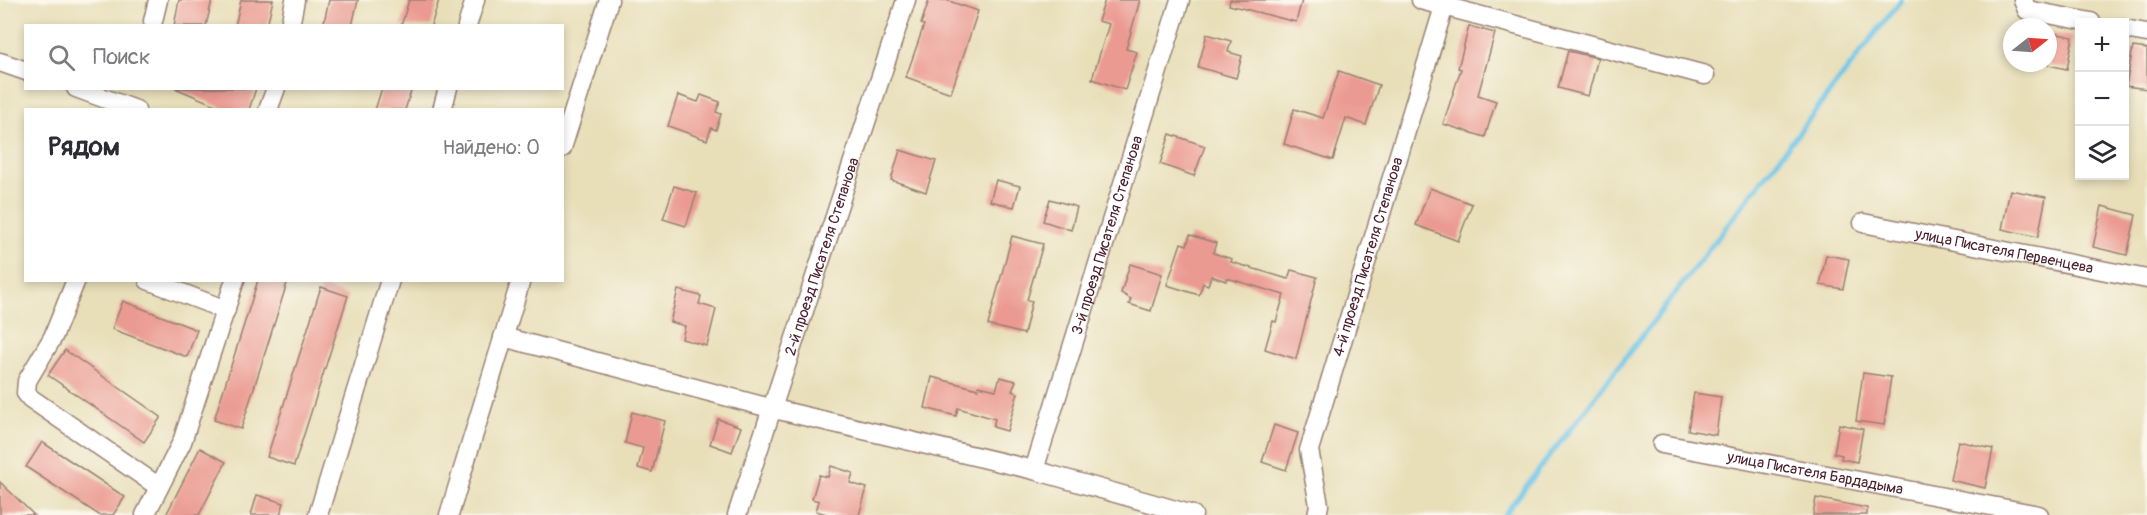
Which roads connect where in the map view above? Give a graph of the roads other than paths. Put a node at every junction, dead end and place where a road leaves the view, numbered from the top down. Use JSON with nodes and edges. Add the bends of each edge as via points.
{"nodes":[{"id":1,"x":158,"y":0,"type":"edge"},
{"id":2,"x":296,"y":0,"type":"edge"},
{"id":3,"x":475,"y":0,"type":"edge"},
{"id":4,"x":609,"y":0,"type":"edge"},
{"id":5,"x":906,"y":0,"type":"edge"},
{"id":6,"x":1180,"y":0,"type":"edge"},
{"id":7,"x":1421,"y":0,"type":"edge"},
{"id":8,"x":2023,"y":0,"type":"edge"},
{"id":9,"x":1445,"y":4,"type":"edge"},
{"id":10,"x":2075,"y":19,"type":"edge"},
{"id":11,"x":153,"y":21,"type":"dead end"},
{"id":12,"x":290,"y":24,"type":"edge"},
{"id":13,"x":468,"y":24,"type":"edge"},
{"id":14,"x":2129,"y":30,"type":"edge"},
{"id":15,"x":2147,"y":33,"type":"edge"},
{"id":16,"x":0,"y":62,"type":"edge"},
{"id":17,"x":24,"y":70,"type":"edge"},
{"id":18,"x":1705,"y":75,"type":"dead end"},
{"id":19,"x":81,"y":90,"type":"edge"},
{"id":20,"x":275,"y":90,"type":"edge"},
{"id":21,"x":447,"y":90,"type":"edge"},
{"id":22,"x":131,"y":108,"type":"edge"},
{"id":23,"x":269,"y":108,"type":"edge"},
{"id":24,"x":443,"y":108,"type":"edge"},
{"id":25,"x":564,"y":142,"type":"edge"},
{"id":26,"x":1863,"y":223,"type":"dead end"},
{"id":27,"x":2147,"y":279,"type":"edge"},
{"id":28,"x":75,"y":282,"type":"edge"},
{"id":29,"x":153,"y":282,"type":"edge"},
{"id":30,"x":235,"y":282,"type":"edge"},
{"id":31,"x":389,"y":282,"type":"edge"},
{"id":32,"x":520,"y":282,"type":"edge"},
{"id":33,"x":226,"y":310,"type":"junction"},
{"id":34,"x":504,"y":337,"type":"junction"},
{"id":35,"x":770,"y":408,"type":"junction"},
{"id":36,"x":1662,"y":444,"type":"dead end"},
{"id":37,"x":1034,"y":470,"type":"junction"},
{"id":38,"x":159,"y":487,"type":"junction"},
{"id":39,"x":145,"y":515,"type":"edge"},
{"id":40,"x":318,"y":515,"type":"edge"},
{"id":41,"x":449,"y":515,"type":"edge"},
{"id":42,"x":736,"y":515,"type":"edge"},
{"id":43,"x":1193,"y":515,"type":"edge"},
{"id":44,"x":1317,"y":515,"type":"edge"},
{"id":45,"x":2039,"y":515,"type":"edge"}],
"edges":[{"from":1,"to":11,"type":"street"},
{"from":2,"to":12,"type":"street"},
{"from":3,"to":13,"type":"street"},
{"from":4,"to":25,"type":"street"},
{"from":5,"to":35,"type":"street","name":"2-й проезд Писателя Степанова"},
{"from":6,"to":37,"type":"street","name":"3-й проезд Писателя Степанова"},
{"from":7,"to":9,"type":"street"},
{"from":8,"to":10,"type":"street","via":[[2027,10]]},
{"from":9,"to":18,"type":"street"},
{"from":9,"to":44,"type":"street","name":"4-й проезд Писателя Степанова","via":[[1309,450],[1320,505]]},
{"from":14,"to":15,"type":"street"},
{"from":16,"to":17,"type":"street"},
{"from":19,"to":22,"type":"street"},
{"from":20,"to":23,"type":"street"},
{"from":21,"to":24,"type":"street"},
{"from":26,"to":27,"type":"street","name":"улица Писателя Первенцева"},
{"from":28,"to":38,"type":"street","via":[[53,337],[27,381],[26,393]]},
{"from":29,"to":33,"type":"street"},
{"from":30,"to":33,"type":"street"},
{"from":31,"to":40,"type":"street"},
{"from":32,"to":34,"type":"street"},
{"from":33,"to":38,"type":"street","via":[[182,442]]},
{"from":34,"to":35,"type":"street"},
{"from":34,"to":41,"type":"street"},
{"from":35,"to":37,"type":"street"},
{"from":35,"to":42,"type":"street","name":"2-й проезд Писателя Степанова"},
{"from":36,"to":45,"type":"street","name":"улица Писателя Бардадыма"},
{"from":37,"to":43,"type":"street"},
{"from":38,"to":39,"type":"street"}]}
